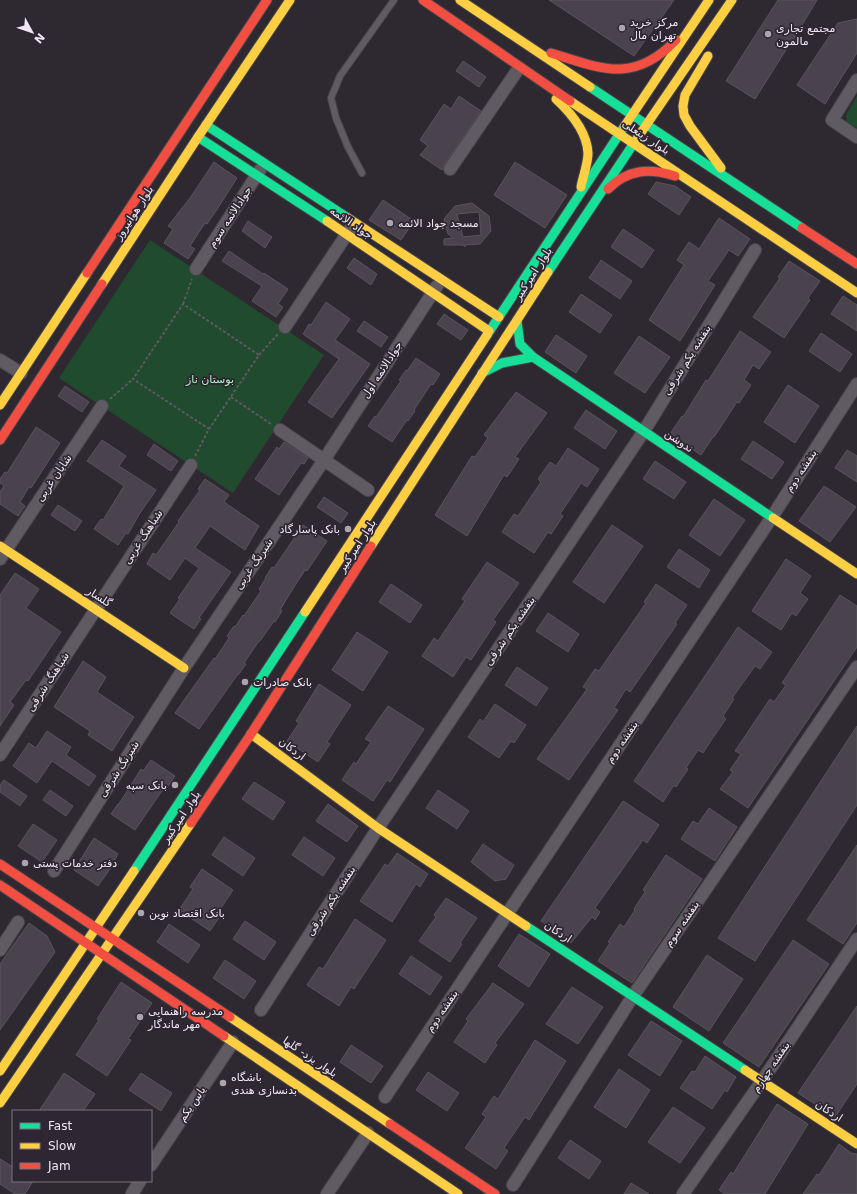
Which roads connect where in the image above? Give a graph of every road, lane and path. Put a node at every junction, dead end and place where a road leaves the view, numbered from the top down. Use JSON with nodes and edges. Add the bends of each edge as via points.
{"nodes":[{"id":1,"x":267,"y":0,"type":"edge"},
{"id":2,"x":290,"y":0,"type":"edge"},
{"id":3,"x":394,"y":0,"type":"edge"},
{"id":4,"x":423,"y":0,"type":"edge"},
{"id":5,"x":460,"y":0,"type":"edge"},
{"id":6,"x":732,"y":0,"type":"edge"},
{"id":7,"x":708,"y":1,"type":"edge"},
{"id":8,"x":530,"y":46,"type":"junction"},
{"id":9,"x":715,"y":47,"type":"dead end"},
{"id":10,"x":510,"y":60,"type":"junction"},
{"id":11,"x":519,"y":68,"type":"junction"},
{"id":12,"x":857,"y":80,"type":"edge"},
{"id":13,"x":633,"y":115,"type":"junction"},
{"id":14,"x":206,"y":125,"type":"junction"},
{"id":15,"x":647,"y":125,"type":"junction"},
{"id":16,"x":620,"y":135,"type":"junction"},
{"id":17,"x":198,"y":137,"type":"junction"},
{"id":18,"x":857,"y":137,"type":"edge"},
{"id":19,"x":634,"y":145,"type":"junction"},
{"id":20,"x":264,"y":164,"type":"junction"},
{"id":21,"x":450,"y":169,"type":"dead end"},
{"id":22,"x":362,"y":173,"type":"dead end"},
{"id":23,"x":257,"y":175,"type":"junction"},
{"id":24,"x":730,"y":180,"type":"junction"},
{"id":25,"x":578,"y":197,"type":"junction"},
{"id":26,"x":716,"y":197,"type":"junction"},
{"id":27,"x":592,"y":205,"type":"junction"},
{"id":28,"x":354,"y":223,"type":"junction"},
{"id":29,"x":347,"y":234,"type":"junction"},
{"id":30,"x":755,"y":250,"type":"dead end"},
{"id":31,"x":857,"y":264,"type":"edge"},
{"id":32,"x":196,"y":269,"type":"joint"},
{"id":33,"x":441,"y":280,"type":"junction"},
{"id":34,"x":433,"y":293,"type":"junction"},
{"id":35,"x":857,"y":293,"type":"edge"},
{"id":36,"x":183,"y":304,"type":"junction"},
{"id":37,"x":499,"y":317,"type":"junction"},
{"id":38,"x":517,"y":321,"type":"junction"},
{"id":39,"x":285,"y":327,"type":"joint"},
{"id":40,"x":489,"y":331,"type":"junction"},
{"id":41,"x":258,"y":355,"type":"junction"},
{"id":42,"x":533,"y":357,"type":"junction"},
{"id":43,"x":0,"y":360,"type":"edge"},
{"id":44,"x":21,"y":373,"type":"junction"},
{"id":45,"x":482,"y":373,"type":"junction"},
{"id":46,"x":133,"y":379,"type":"junction"},
{"id":47,"x":857,"y":384,"type":"edge"},
{"id":48,"x":231,"y":397,"type":"junction"},
{"id":49,"x":0,"y":405,"type":"edge"},
{"id":50,"x":102,"y":406,"type":"joint"},
{"id":51,"x":209,"y":430,"type":"junction"},
{"id":52,"x":280,"y":430,"type":"joint"},
{"id":53,"x":644,"y":431,"type":"junction"},
{"id":54,"x":0,"y":440,"type":"edge"},
{"id":55,"x":324,"y":460,"type":"junction"},
{"id":56,"x":190,"y":465,"type":"joint"},
{"id":57,"x":368,"y":490,"type":"dead end"},
{"id":58,"x":772,"y":517,"type":"junction"},
{"id":59,"x":2,"y":552,"type":"edge"},
{"id":60,"x":857,"y":574,"type":"edge"},
{"id":61,"x":96,"y":609,"type":"junction"},
{"id":62,"x":857,"y":667,"type":"edge"},
{"id":63,"x":184,"y":668,"type":"junction"},
{"id":64,"x":252,"y":734,"type":"junction"},
{"id":65,"x":0,"y":755,"type":"edge"},
{"id":66,"x":378,"y":828,"type":"junction"},
{"id":67,"x":0,"y":864,"type":"edge"},
{"id":68,"x":54,"y":871,"type":"dead end"},
{"id":69,"x":0,"y":885,"type":"edge"},
{"id":70,"x":508,"y":913,"type":"junction"},
{"id":71,"x":18,"y":922,"type":"dead end"},
{"id":72,"x":96,"y":928,"type":"junction"},
{"id":73,"x":112,"y":939,"type":"junction"},
{"id":74,"x":857,"y":939,"type":"edge"},
{"id":75,"x":86,"y":944,"type":"junction"},
{"id":76,"x":0,"y":950,"type":"edge"},
{"id":77,"x":102,"y":954,"type":"junction"},
{"id":78,"x":633,"y":996,"type":"junction"},
{"id":79,"x":261,"y":1010,"type":"dead end"},
{"id":80,"x":233,"y":1042,"type":"junction"},
{"id":81,"x":0,"y":1071,"type":"edge"},
{"id":82,"x":762,"y":1081,"type":"junction"},
{"id":83,"x":385,"y":1097,"type":"dead end"},
{"id":84,"x":0,"y":1103,"type":"edge"},
{"id":85,"x":368,"y":1133,"type":"junction"},
{"id":86,"x":857,"y":1144,"type":"edge"},
{"id":87,"x":152,"y":1164,"type":"edge"},
{"id":88,"x":139,"y":1182,"type":"edge"},
{"id":89,"x":513,"y":1185,"type":"dead end"},
{"id":90,"x":132,"y":1194,"type":"edge"},
{"id":91,"x":327,"y":1194,"type":"edge"},
{"id":92,"x":458,"y":1194,"type":"edge"},
{"id":93,"x":494,"y":1194,"type":"edge"},
{"id":94,"x":683,"y":1194,"type":"edge"}],
"edges":[{"from":1,"to":44,"type":"main road","name":"بلوار هوانیروز"},
{"from":2,"to":14,"type":"main road","name":"بلوار هوانیروز"},
{"from":3,"to":22,"type":"lane","via":[[340,76],[331,98],[336,118]]},
{"from":4,"to":10,"type":"main road","name":"بلوار زینعلی"},
{"from":5,"to":8,"type":"main road","name":"بلوار زینعلی"},
{"from":6,"to":15,"type":"main road","name":"بلوار امیرکبیر"},
{"from":7,"to":8,"type":"main road","via":[[669,48],[645,63],[621,70],[599,67]]},
{"from":7,"to":13,"type":"main road","name":"بلوار امیرکبیر"},
{"from":8,"to":13,"type":"main road","name":"بلوار زینعلی"},
{"from":9,"to":24,"type":"main road","via":[[685,95],[684,115]]},
{"from":10,"to":11,"type":"main road"},
{"from":10,"to":16,"type":"main road","name":"بلوار زینعلی"},
{"from":11,"to":21,"type":"street"},
{"from":11,"to":25,"type":"main road","via":[[562,104],[582,130],[588,152]]},
{"from":12,"to":18,"type":"street","via":[[832,120]]},
{"from":13,"to":15,"type":"main road","name":"بلوار زینعلی"},
{"from":13,"to":16,"type":"main road","name":"بلوار امیرکبیر"},
{"from":14,"to":17,"type":"main road","name":"بلوار هوانیروز"},
{"from":14,"to":20,"type":"main road","name":"جواد الائمه"},
{"from":15,"to":19,"type":"main road","name":"بلوار امیرکبیر"},
{"from":15,"to":24,"type":"main road","name":"بلوار زینعلی"},
{"from":16,"to":19,"type":"main road","name":"بلوار زینعلی"},
{"from":16,"to":25,"type":"main road","name":"بلوار امیرکبیر"},
{"from":17,"to":23,"type":"main road","name":"جواد الائمه"},
{"from":17,"to":54,"type":"main road","name":"بلوار هوانیروز"},
{"from":19,"to":26,"type":"main road","name":"بلوار زینعلی"},
{"from":19,"to":27,"type":"main road","name":"بلوار امیرکبیر"},
{"from":20,"to":23,"type":"street","name":"جوادالائمه سوم"},
{"from":20,"to":28,"type":"main road","name":"جواد الائمه"},
{"from":23,"to":29,"type":"main road","name":"جواد الائمه"},
{"from":23,"to":32,"type":"street","name":"جوادالائمه سوم"},
{"from":24,"to":31,"type":"main road","name":"بلوار زینعلی"},
{"from":25,"to":37,"type":"main road","name":"بلوار امیرکبیر"},
{"from":26,"to":27,"type":"main road","via":[[674,176],[652,170],[631,174],[613,184]]},
{"from":26,"to":35,"type":"main road","name":"بلوار زینعلی"},
{"from":27,"to":38,"type":"main road","name":"بلوار امیرکبیر"},
{"from":28,"to":29,"type":"street"},
{"from":28,"to":33,"type":"main road","name":"جواد الائمه"},
{"from":29,"to":34,"type":"main road","name":"جواد الائمه"},
{"from":29,"to":39,"type":"street"},
{"from":30,"to":53,"type":"street","name":"بنفشه یکم شرقی"},
{"from":32,"to":36,"type":"path"},
{"from":33,"to":34,"type":"street","name":"جوادالائمه اول"},
{"from":33,"to":37,"type":"main road","name":"جواد الائمه"},
{"from":34,"to":40,"type":"main road","name":"جواد الائمه"},
{"from":34,"to":55,"type":"street","name":"جوادالائمه اول"},
{"from":36,"to":41,"type":"path"},
{"from":36,"to":46,"type":"path"},
{"from":37,"to":40,"type":"main road","name":"بلوار امیرکبیر"},
{"from":38,"to":42,"type":"main road","name":"ندوشن","via":[[520,344]]},
{"from":38,"to":45,"type":"main road","name":"بلوار امیرکبیر"},
{"from":39,"to":41,"type":"path"},
{"from":40,"to":72,"type":"main road","name":"بلوار امیرکبیر"},
{"from":41,"to":48,"type":"path"},
{"from":42,"to":45,"type":"main road","via":[[502,363]]},
{"from":42,"to":53,"type":"main road","name":"ندوشن"},
{"from":43,"to":44,"type":"street"},
{"from":44,"to":49,"type":"main road","name":"بلوار هوانیروز"},
{"from":45,"to":64,"type":"main road","name":"بلوار امیرکبیر"},
{"from":46,"to":50,"type":"path"},
{"from":46,"to":51,"type":"path"},
{"from":47,"to":58,"type":"street","name":"بنفشه دوم"},
{"from":48,"to":51,"type":"path"},
{"from":48,"to":52,"type":"path"},
{"from":50,"to":59,"type":"street","name":"شایان غربی"},
{"from":51,"to":56,"type":"path"},
{"from":52,"to":55,"type":"street"},
{"from":53,"to":58,"type":"main road","name":"ندوشن"},
{"from":53,"to":66,"type":"street","name":"بنفشه یکم شرقی"},
{"from":55,"to":57,"type":"street"},
{"from":55,"to":63,"type":"street","name":"شبرنگ غربی"},
{"from":56,"to":61,"type":"street","name":"شباهنگ غربی"},
{"from":58,"to":60,"type":"main road","name":"ندوشن"},
{"from":58,"to":70,"type":"street","name":"بنفشه دوم"},
{"from":59,"to":61,"type":"main road","name":"گلسار"},
{"from":61,"to":63,"type":"main road","name":"گلسار"},
{"from":61,"to":65,"type":"street","name":"شباهنگ شرقی"},
{"from":62,"to":78,"type":"street","name":"بنفشه سوم"},
{"from":63,"to":68,"type":"street","name":"شبرنگ شرقی"},
{"from":64,"to":66,"type":"main road","name":"اردکان"},
{"from":64,"to":73,"type":"main road","name":"بلوار امیرکبیر"},
{"from":66,"to":70,"type":"main road","name":"اردکان"},
{"from":66,"to":79,"type":"street","name":"بنفشه یکم شرقی"},
{"from":67,"to":72,"type":"main road"},
{"from":69,"to":75,"type":"main road"},
{"from":70,"to":78,"type":"main road","name":"اردکان"},
{"from":70,"to":83,"type":"street","name":"بنفشه دوم"},
{"from":71,"to":76,"type":"street"},
{"from":72,"to":73,"type":"main road","name":"بلوار یزد- گلها"},
{"from":72,"to":75,"type":"main road","name":"بلوار امیرکبیر"},
{"from":73,"to":77,"type":"main road","name":"بلوار امیرکبیر"},
{"from":73,"to":93,"type":"main road","name":"بلوار یزد- گلها"},
{"from":74,"to":82,"type":"street","name":"بنفشه چهارم"},
{"from":75,"to":77,"type":"main road"},
{"from":75,"to":81,"type":"main road","name":"بلوار امیرکبیر"},
{"from":77,"to":80,"type":"main road"},
{"from":77,"to":84,"type":"main road","name":"بلوار امیرکبیر"},
{"from":78,"to":82,"type":"main road","name":"اردکان"},
{"from":78,"to":89,"type":"street","name":"بنفشه سوم"},
{"from":80,"to":85,"type":"main road"},
{"from":80,"to":87,"type":"street","name":"یاس یکم"},
{"from":82,"to":86,"type":"main road","name":"اردکان"},
{"from":82,"to":94,"type":"street","name":"بنفشه چهارم"},
{"from":85,"to":91,"type":"street"},
{"from":85,"to":92,"type":"main road"},
{"from":88,"to":90,"type":"street"}]}
